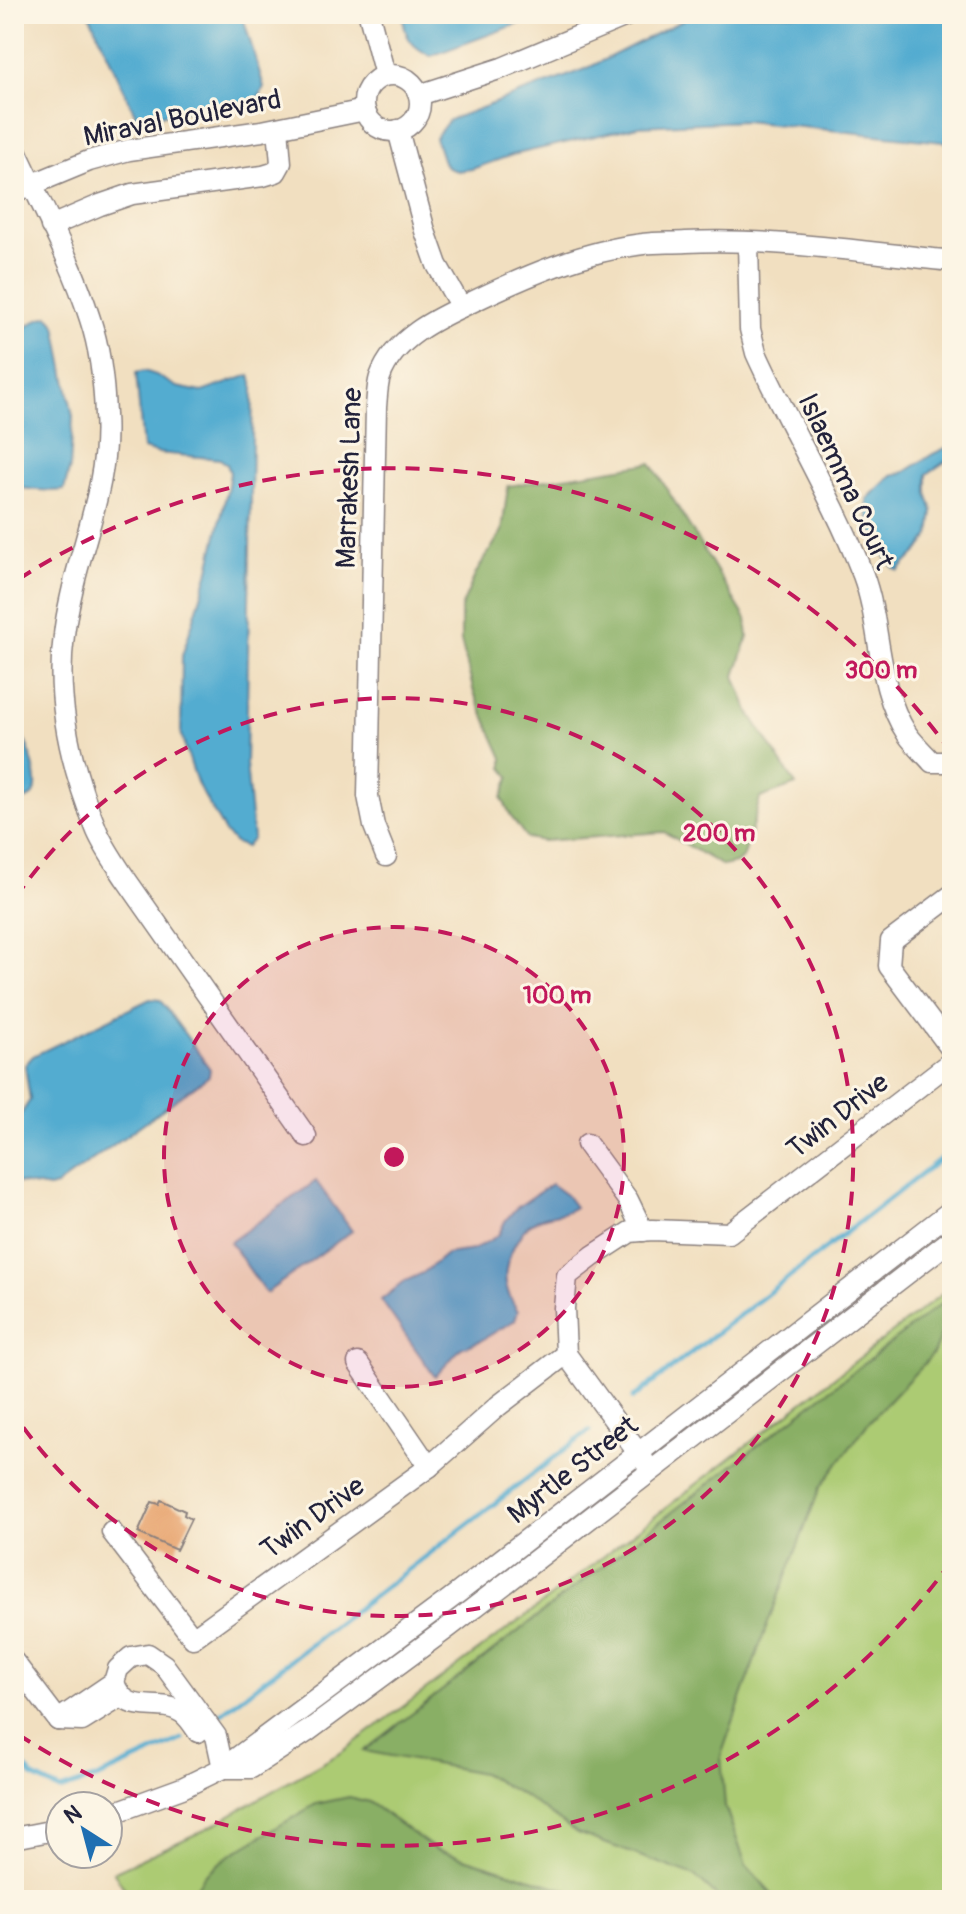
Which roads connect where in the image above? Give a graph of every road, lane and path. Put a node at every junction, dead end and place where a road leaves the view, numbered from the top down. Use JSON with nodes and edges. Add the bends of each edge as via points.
{"nodes":[{"id":1,"x":369,"y":14,"type":"edge"},
{"id":2,"x":631,"y":14,"type":"edge"},
{"id":3,"x":385,"y":75,"type":"junction"},
{"id":4,"x":419,"y":95,"type":"junction"},
{"id":5,"x":365,"y":110,"type":"junction"},
{"id":6,"x":278,"y":128,"type":"junction"},
{"id":7,"x":398,"y":130,"type":"junction"},
{"id":8,"x":14,"y":146,"type":"edge"},
{"id":9,"x":23,"y":189,"type":"edge"},
{"id":10,"x":51,"y":226,"type":"junction"},
{"id":11,"x":748,"y":242,"type":"junction"},
{"id":12,"x":952,"y":261,"type":"edge"},
{"id":13,"x":461,"y":307,"type":"junction"},
{"id":14,"x":952,"y":762,"type":"edge"},
{"id":15,"x":386,"y":856,"type":"dead end"},
{"id":16,"x":952,"y":895,"type":"edge"},
{"id":17,"x":952,"y":1050,"type":"edge"},
{"id":18,"x":952,"y":1061,"type":"edge"},
{"id":19,"x":306,"y":1136,"type":"dead end"},
{"id":20,"x":587,"y":1144,"type":"dead end"},
{"id":21,"x":952,"y":1210,"type":"edge"},
{"id":22,"x":643,"y":1231,"type":"junction"},
{"id":23,"x":952,"y":1239,"type":"edge"},
{"id":24,"x":566,"y":1354,"type":"junction"},
{"id":25,"x":358,"y":1363,"type":"dead end"},
{"id":26,"x":638,"y":1453,"type":"junction"},
{"id":27,"x":429,"y":1467,"type":"junction"},
{"id":28,"x":652,"y":1471,"type":"junction"},
{"id":29,"x":112,"y":1532,"type":"dead end"},
{"id":30,"x":14,"y":1662,"type":"edge"},
{"id":31,"x":118,"y":1689,"type":"junction"},
{"id":32,"x":223,"y":1768,"type":"junction"},
{"id":33,"x":124,"y":1809,"type":"edge"},
{"id":34,"x":44,"y":1832,"type":"edge"},
{"id":35,"x":14,"y":1838,"type":"edge"}],
"edges":[{"from":1,"to":3,"type":"street"},
{"from":2,"to":4,"type":"street","via":[[502,68]]},
{"from":3,"to":4,"type":"street","via":[[404,77]]},
{"from":3,"to":5,"type":"street","via":[[370,85]]},
{"from":4,"to":7,"type":"street","via":[[416,118]]},
{"from":5,"to":6,"type":"street","name":"Miraval Boulevard"},
{"from":5,"to":7,"type":"street","via":[[375,125]]},
{"from":6,"to":9,"type":"street","name":"Miraval Boulevard","via":[[129,150]]},
{"from":6,"to":10,"type":"street","via":[[281,163],[276,172],[132,194]]},
{"from":7,"to":13,"type":"street","via":[[437,265]]},
{"from":8,"to":9,"type":"street"},
{"from":9,"to":10,"type":"street"},
{"from":10,"to":19,"type":"street","via":[[91,322],[105,415],[106,455],[64,635],[61,674],[65,723],[80,785],[98,834],[125,878]]},
{"from":11,"to":12,"type":"street","name":"Marrakesh Lane"},
{"from":11,"to":13,"type":"street","name":"Marrakesh Lane","via":[[644,244],[585,256]]},
{"from":11,"to":14,"type":"street","name":"Islaemma Court","via":[[750,329],[756,353],[846,533],[864,580],[897,714],[908,736],[932,762]]},
{"from":13,"to":15,"type":"street","name":"Marrakesh Lane","via":[[408,338],[390,358],[378,392],[368,796]]},
{"from":16,"to":17,"type":"street","via":[[891,941],[889,966]]},
{"from":18,"to":22,"type":"street","name":"Twin Drive","via":[[729,1233]]},
{"from":20,"to":22,"type":"street","via":[[628,1200]]},
{"from":21,"to":26,"type":"street","name":"Myrtle Street"},
{"from":22,"to":24,"type":"street","name":"Twin Drive","via":[[630,1232],[567,1276]]},
{"from":23,"to":28,"type":"street","name":"Myrtle Street"},
{"from":24,"to":26,"type":"street"},
{"from":24,"to":27,"type":"street","name":"Twin Drive"},
{"from":25,"to":27,"type":"street"},
{"from":26,"to":28,"type":"street"},
{"from":26,"to":32,"type":"street","name":"Myrtle Street"},
{"from":27,"to":29,"type":"street","name":"Twin Drive","via":[[193,1638]]},
{"from":28,"to":32,"type":"street","name":"Myrtle Street","via":[[308,1731],[251,1768]]},
{"from":30,"to":31,"type":"street","via":[[58,1720]]},
{"from":31,"to":32,"type":"street","via":[[138,1706],[182,1712]]},
{"from":31,"to":32,"type":"street","via":[[118,1669],[131,1657],[148,1654],[164,1665],[216,1736]]},
{"from":32,"to":33,"type":"street","name":"Myrtle Street"},
{"from":34,"to":35,"type":"street"}]}
